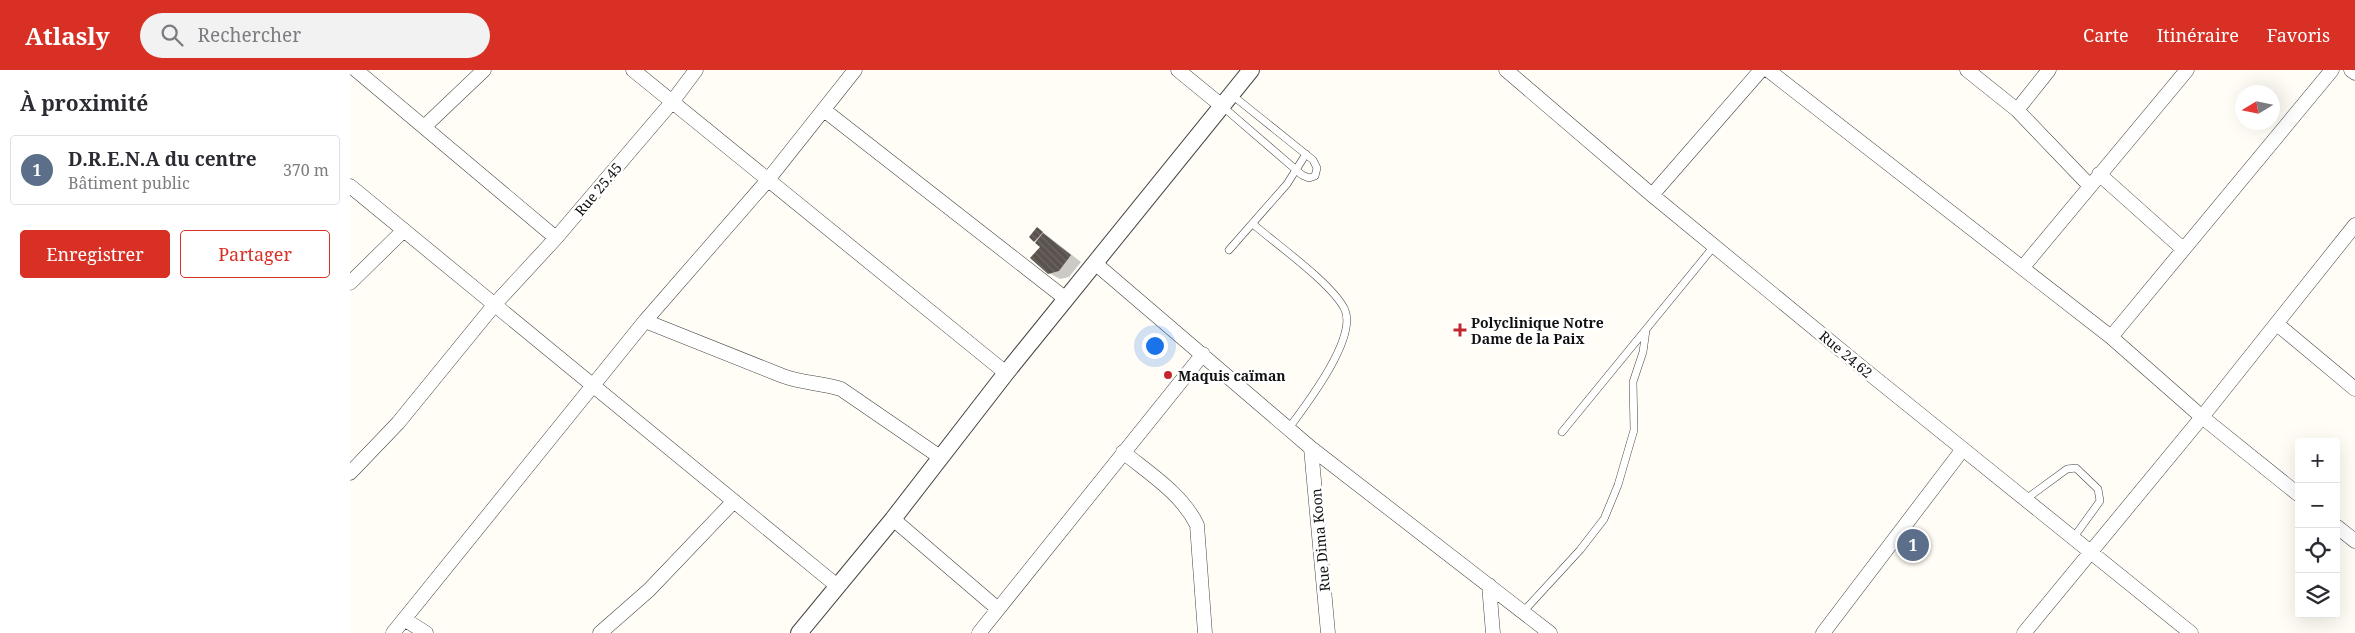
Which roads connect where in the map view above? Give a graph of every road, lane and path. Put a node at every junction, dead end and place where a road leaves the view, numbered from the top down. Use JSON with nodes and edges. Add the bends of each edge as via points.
{"nodes":[{"id":1,"x":356,"y":70,"type":"edge"},
{"id":2,"x":484,"y":70,"type":"edge"},
{"id":3,"x":633,"y":70,"type":"edge"},
{"id":4,"x":696,"y":70,"type":"edge"},
{"id":5,"x":855,"y":70,"type":"edge"},
{"id":6,"x":1178,"y":70,"type":"edge"},
{"id":7,"x":1251,"y":70,"type":"edge"},
{"id":8,"x":1506,"y":70,"type":"edge"},
{"id":9,"x":1761,"y":70,"type":"edge"},
{"id":10,"x":1768,"y":70,"type":"edge"},
{"id":11,"x":1967,"y":70,"type":"edge"},
{"id":12,"x":2049,"y":70,"type":"edge"},
{"id":13,"x":2187,"y":70,"type":"edge"},
{"id":14,"x":2332,"y":70,"type":"edge"},
{"id":15,"x":2351,"y":70,"type":"edge"},
{"id":16,"x":2355,"y":73,"type":"edge"},
{"id":17,"x":1227,"y":101,"type":"junction"},
{"id":18,"x":672,"y":102,"type":"junction"},
{"id":19,"x":824,"y":110,"type":"junction"},
{"id":20,"x":2017,"y":110,"type":"junction"},
{"id":21,"x":424,"y":127,"type":"junction"},
{"id":22,"x":1306,"y":154,"type":"junction"},
{"id":23,"x":1296,"y":170,"type":"junction"},
{"id":24,"x":2094,"y":180,"type":"junction"},
{"id":25,"x":767,"y":181,"type":"junction"},
{"id":26,"x":350,"y":186,"type":"edge"},
{"id":27,"x":1652,"y":195,"type":"junction"},
{"id":28,"x":1253,"y":224,"type":"junction"},
{"id":29,"x":2355,"y":225,"type":"edge"},
{"id":30,"x":404,"y":230,"type":"junction"},
{"id":31,"x":556,"y":238,"type":"junction"},
{"id":32,"x":1715,"y":245,"type":"junction"},
{"id":33,"x":2183,"y":249,"type":"junction"},
{"id":34,"x":1229,"y":250,"type":"dead end"},
{"id":35,"x":1096,"y":264,"type":"junction"},
{"id":36,"x":2023,"y":267,"type":"junction"},
{"id":37,"x":350,"y":283,"type":"edge"},
{"id":38,"x":1066,"y":299,"type":"junction"},
{"id":39,"x":495,"y":304,"type":"junction"},
{"id":40,"x":645,"y":321,"type":"junction"},
{"id":41,"x":2277,"y":324,"type":"junction"},
{"id":42,"x":1646,"y":330,"type":"junction"},
{"id":43,"x":2111,"y":337,"type":"junction"},
{"id":44,"x":1203,"y":354,"type":"junction"},
{"id":45,"x":1006,"y":373,"type":"junction"},
{"id":46,"x":593,"y":385,"type":"junction"},
{"id":47,"x":2355,"y":389,"type":"edge"},
{"id":48,"x":2202,"y":416,"type":"junction"},
{"id":49,"x":1289,"y":428,"type":"junction"},
{"id":50,"x":1562,"y":432,"type":"dead end"},
{"id":51,"x":1311,"y":448,"type":"junction"},
{"id":52,"x":1963,"y":449,"type":"junction"},
{"id":53,"x":1123,"y":452,"type":"junction"},
{"id":54,"x":940,"y":457,"type":"junction"},
{"id":55,"x":350,"y":473,"type":"edge"},
{"id":56,"x":2295,"y":492,"type":"edge"},
{"id":57,"x":2026,"y":499,"type":"junction"},
{"id":58,"x":734,"y":502,"type":"junction"},
{"id":59,"x":893,"y":519,"type":"junction"},
{"id":60,"x":2339,"y":528,"type":"edge"},
{"id":61,"x":2074,"y":537,"type":"junction"},
{"id":62,"x":2355,"y":541,"type":"edge"},
{"id":63,"x":2092,"y":552,"type":"junction"},
{"id":64,"x":836,"y":585,"type":"junction"},
{"id":65,"x":1489,"y":585,"type":"junction"},
{"id":66,"x":998,"y":609,"type":"junction"},
{"id":67,"x":1523,"y":612,"type":"junction"},
{"id":68,"x":404,"y":619,"type":"junction"},
{"id":69,"x":393,"y":633,"type":"edge"},
{"id":70,"x":426,"y":633,"type":"edge"},
{"id":71,"x":600,"y":633,"type":"edge"},
{"id":72,"x":799,"y":633,"type":"edge"},
{"id":73,"x":979,"y":633,"type":"edge"},
{"id":74,"x":1206,"y":633,"type":"edge"},
{"id":75,"x":1328,"y":633,"type":"edge"},
{"id":76,"x":1493,"y":633,"type":"edge"},
{"id":77,"x":1550,"y":633,"type":"edge"},
{"id":78,"x":1823,"y":633,"type":"edge"},
{"id":79,"x":2024,"y":633,"type":"edge"},
{"id":80,"x":2191,"y":633,"type":"edge"}],
"edges":[{"from":1,"to":21,"type":"street"},
{"from":2,"to":21,"type":"street"},
{"from":3,"to":18,"type":"street"},
{"from":4,"to":18,"type":"street","name":"Rue 25.45"},
{"from":5,"to":19,"type":"street"},
{"from":6,"to":17,"type":"street"},
{"from":7,"to":17,"type":"street"},
{"from":8,"to":27,"type":"street","name":"Rue 24.62"},
{"from":9,"to":27,"type":"street"},
{"from":10,"to":36,"type":"street"},
{"from":11,"to":20,"type":"street"},
{"from":12,"to":20,"type":"street"},
{"from":13,"to":24,"type":"street"},
{"from":14,"to":33,"type":"street"},
{"from":15,"to":16,"type":"street"},
{"from":17,"to":22,"type":"lane"},
{"from":17,"to":23,"type":"lane"},
{"from":17,"to":35,"type":"street"},
{"from":18,"to":25,"type":"street"},
{"from":18,"to":31,"type":"street","name":"Rue 25.45"},
{"from":19,"to":25,"type":"street"},
{"from":19,"to":38,"type":"street"},
{"from":20,"to":24,"type":"street"},
{"from":21,"to":31,"type":"street"},
{"from":22,"to":23,"type":"lane"},
{"from":22,"to":23,"type":"lane","via":[[1317,168],[1315,176],[1309,178]]},
{"from":23,"to":28,"type":"lane"},
{"from":24,"to":33,"type":"street"},
{"from":24,"to":36,"type":"street"},
{"from":25,"to":40,"type":"street"},
{"from":25,"to":45,"type":"street"},
{"from":26,"to":30,"type":"street"},
{"from":27,"to":32,"type":"street","name":"Rue 24.62"},
{"from":28,"to":34,"type":"lane"},
{"from":28,"to":49,"type":"lane","via":[[1334,292],[1346,312],[1345,332],[1335,358]]},
{"from":29,"to":41,"type":"street"},
{"from":30,"to":37,"type":"street"},
{"from":30,"to":39,"type":"street"},
{"from":31,"to":39,"type":"street","name":"Rue 25.45"},
{"from":32,"to":42,"type":"lane"},
{"from":32,"to":52,"type":"street","name":"Rue 24.62"},
{"from":33,"to":43,"type":"street"},
{"from":35,"to":38,"type":"street"},
{"from":35,"to":44,"type":"street"},
{"from":36,"to":43,"type":"street"},
{"from":38,"to":45,"type":"street"},
{"from":39,"to":46,"type":"street"},
{"from":39,"to":55,"type":"street","name":"Rue 25.45","via":[[398,423]]},
{"from":40,"to":46,"type":"street"},
{"from":40,"to":54,"type":"street","via":[[790,379],[841,389]]},
{"from":41,"to":47,"type":"street"},
{"from":41,"to":48,"type":"street"},
{"from":42,"to":50,"type":"lane"},
{"from":42,"to":67,"type":"lane","via":[[1633,382],[1634,430],[1607,511],[1580,550]]},
{"from":43,"to":48,"type":"street"},
{"from":44,"to":49,"type":"street"},
{"from":44,"to":53,"type":"street"},
{"from":45,"to":54,"type":"street"},
{"from":46,"to":58,"type":"street"},
{"from":46,"to":68,"type":"street"},
{"from":48,"to":56,"type":"street"},
{"from":48,"to":63,"type":"street"},
{"from":49,"to":51,"type":"street"},
{"from":51,"to":65,"type":"street"},
{"from":51,"to":75,"type":"street","name":"Rue Dima Koon"},
{"from":52,"to":57,"type":"street","name":"Rue 24.62"},
{"from":52,"to":78,"type":"street"},
{"from":53,"to":66,"type":"street"},
{"from":53,"to":74,"type":"street","via":[[1179,498],[1197,525]]},
{"from":54,"to":59,"type":"street"},
{"from":57,"to":61,"type":"street","name":"Rue 24.62"},
{"from":57,"to":61,"type":"lane","via":[[2067,469],[2076,468],[2098,488],[2100,501]]},
{"from":58,"to":64,"type":"street"},
{"from":58,"to":71,"type":"street","via":[[649,590]]},
{"from":59,"to":64,"type":"street"},
{"from":59,"to":66,"type":"street"},
{"from":60,"to":62,"type":"street"},
{"from":61,"to":63,"type":"street","name":"Rue 24.62"},
{"from":63,"to":79,"type":"street"},
{"from":63,"to":80,"type":"street","name":"Rue 24.62"},
{"from":64,"to":72,"type":"street"},
{"from":65,"to":67,"type":"street"},
{"from":65,"to":76,"type":"street"},
{"from":66,"to":73,"type":"street"},
{"from":67,"to":77,"type":"street"},
{"from":68,"to":69,"type":"street"},
{"from":68,"to":70,"type":"street"}]}
